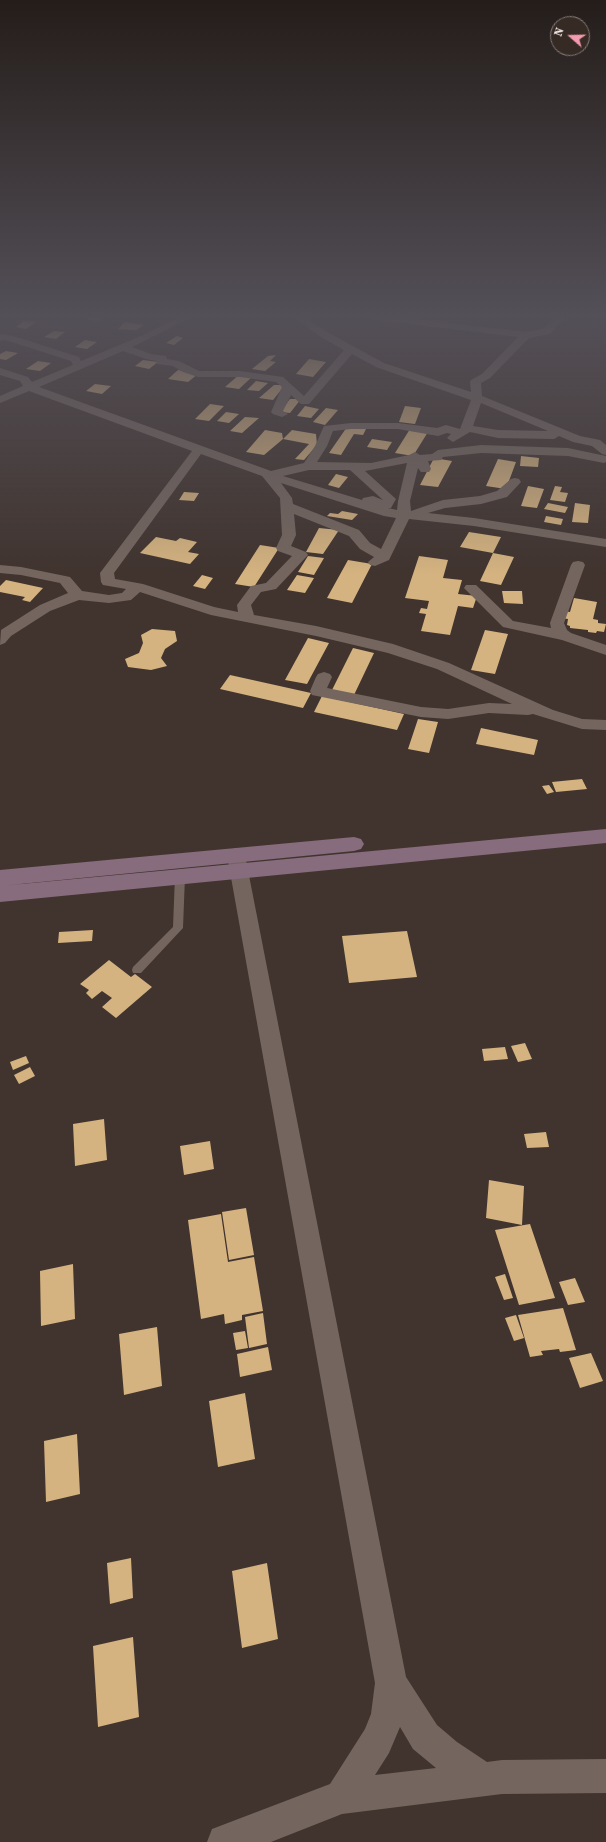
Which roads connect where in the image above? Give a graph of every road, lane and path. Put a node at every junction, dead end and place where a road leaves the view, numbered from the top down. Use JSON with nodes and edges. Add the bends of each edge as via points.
{"nodes":[{"id":1,"x":71,"y":403,"type":"edge"},
{"id":2,"x":281,"y":403,"type":"edge"},
{"id":3,"x":475,"y":403,"type":"edge"},
{"id":4,"x":489,"y":403,"type":"edge"},
{"id":5,"x":282,"y":414,"type":"dead end"},
{"id":6,"x":427,"y":429,"type":"junction"},
{"id":7,"x":460,"y":433,"type":"junction"},
{"id":8,"x":570,"y":436,"type":"junction"},
{"id":9,"x":199,"y":449,"type":"junction"},
{"id":10,"x":606,"y":451,"type":"edge"},
{"id":11,"x":606,"y":459,"type":"edge"},
{"id":12,"x":419,"y":460,"type":"junction"},
{"id":13,"x":308,"y":466,"type":"junction"},
{"id":14,"x":354,"y":467,"type":"junction"},
{"id":15,"x":268,"y":474,"type":"junction"},
{"id":16,"x":515,"y":482,"type":"dead end"},
{"id":17,"x":360,"y":504,"type":"junction"},
{"id":18,"x":286,"y":506,"type":"junction"},
{"id":19,"x":407,"y":516,"type":"junction"},
{"id":20,"x":606,"y":543,"type":"edge"},
{"id":21,"x":578,"y":565,"type":"dead end"},
{"id":22,"x":0,"y":569,"type":"edge"},
{"id":23,"x":138,"y":587,"type":"junction"},
{"id":24,"x":471,"y":588,"type":"dead end"},
{"id":25,"x":77,"y":595,"type":"junction"},
{"id":26,"x":247,"y":617,"type":"junction"},
{"id":27,"x":566,"y":636,"type":"junction"},
{"id":28,"x":0,"y":640,"type":"edge"},
{"id":29,"x":606,"y":650,"type":"edge"},
{"id":30,"x":324,"y":677,"type":"dead end"},
{"id":31,"x":540,"y":710,"type":"junction"},
{"id":32,"x":606,"y":725,"type":"edge"},
{"id":33,"x":606,"y":821,"type":"edge"},
{"id":34,"x":606,"y":836,"type":"edge"},
{"id":35,"x":237,"y":863,"type":"junction"},
{"id":36,"x":180,"y":876,"type":"junction"},
{"id":37,"x":0,"y":878,"type":"edge"},
{"id":38,"x":0,"y":894,"type":"edge"},
{"id":39,"x":137,"y":970,"type":"dead end"},
{"id":40,"x":391,"y":1683,"type":"junction"},
{"id":41,"x":606,"y":1776,"type":"edge"},
{"id":42,"x":483,"y":1779,"type":"junction"},
{"id":43,"x":342,"y":1797,"type":"junction"},
{"id":44,"x":225,"y":1842,"type":"edge"}],
"edges":[{"from":1,"to":9,"type":"street"},
{"from":2,"to":5,"type":"street","via":[[277,412]]},
{"from":3,"to":7,"type":"street"},
{"from":4,"to":8,"type":"street"},
{"from":6,"to":7,"type":"street","via":[[438,432],[446,429]]},
{"from":6,"to":12,"type":"street","via":[[429,433]]},
{"from":6,"to":13,"type":"street","via":[[398,426],[328,428],[321,446]]},
{"from":7,"to":8,"type":"street"},
{"from":8,"to":10,"type":"street","via":[[596,443]]},
{"from":9,"to":15,"type":"street"},
{"from":9,"to":23,"type":"street","via":[[106,573],[108,582]]},
{"from":11,"to":12,"type":"street","via":[[568,452],[481,449],[438,454],[437,457]]},
{"from":12,"to":14,"type":"street"},
{"from":12,"to":19,"type":"street","via":[[404,501]]},
{"from":13,"to":14,"type":"street"},
{"from":13,"to":15,"type":"street"},
{"from":14,"to":17,"type":"street","via":[[390,499],[386,505],[373,500]]},
{"from":15,"to":17,"type":"street"},
{"from":15,"to":18,"type":"street","via":[[286,498]]},
{"from":16,"to":19,"type":"street","via":[[502,494],[481,500],[443,504]]},
{"from":17,"to":19,"type":"street"},
{"from":18,"to":19,"type":"street","via":[[354,532],[379,559]]},
{"from":18,"to":26,"type":"street","via":[[289,535],[283,548],[301,555],[271,586],[256,589],[244,605]]},
{"from":19,"to":20,"type":"street","via":[[474,522]]},
{"from":21,"to":27,"type":"street","via":[[557,623],[560,632]]},
{"from":22,"to":25,"type":"street","via":[[64,580]]},
{"from":23,"to":25,"type":"street","via":[[126,597],[109,599]]},
{"from":23,"to":26,"type":"street","via":[[211,611]]},
{"from":24,"to":27,"type":"street","via":[[508,624]]},
{"from":25,"to":28,"type":"street","via":[[46,608],[6,633]]},
{"from":26,"to":31,"type":"street","via":[[393,649],[443,666]]},
{"from":27,"to":29,"type":"street"},
{"from":30,"to":31,"type":"street","via":[[318,691],[421,712],[448,714],[489,708]]},
{"from":31,"to":32,"type":"street","via":[[582,724]]},
{"from":33,"to":35,"type":"main road"},
{"from":34,"to":35,"type":"main road"},
{"from":35,"to":36,"type":"main road"},
{"from":35,"to":37,"type":"main road"},
{"from":35,"to":40,"type":"street"},
{"from":36,"to":38,"type":"main road"},
{"from":36,"to":39,"type":"lane","via":[[178,928]]},
{"from":40,"to":42,"type":"street","via":[[425,1737],[445,1754]]},
{"from":40,"to":43,"type":"street","via":[[388,1715],[377,1741]]},
{"from":41,"to":42,"type":"street"},
{"from":42,"to":43,"type":"street"},
{"from":43,"to":44,"type":"street"}]}
